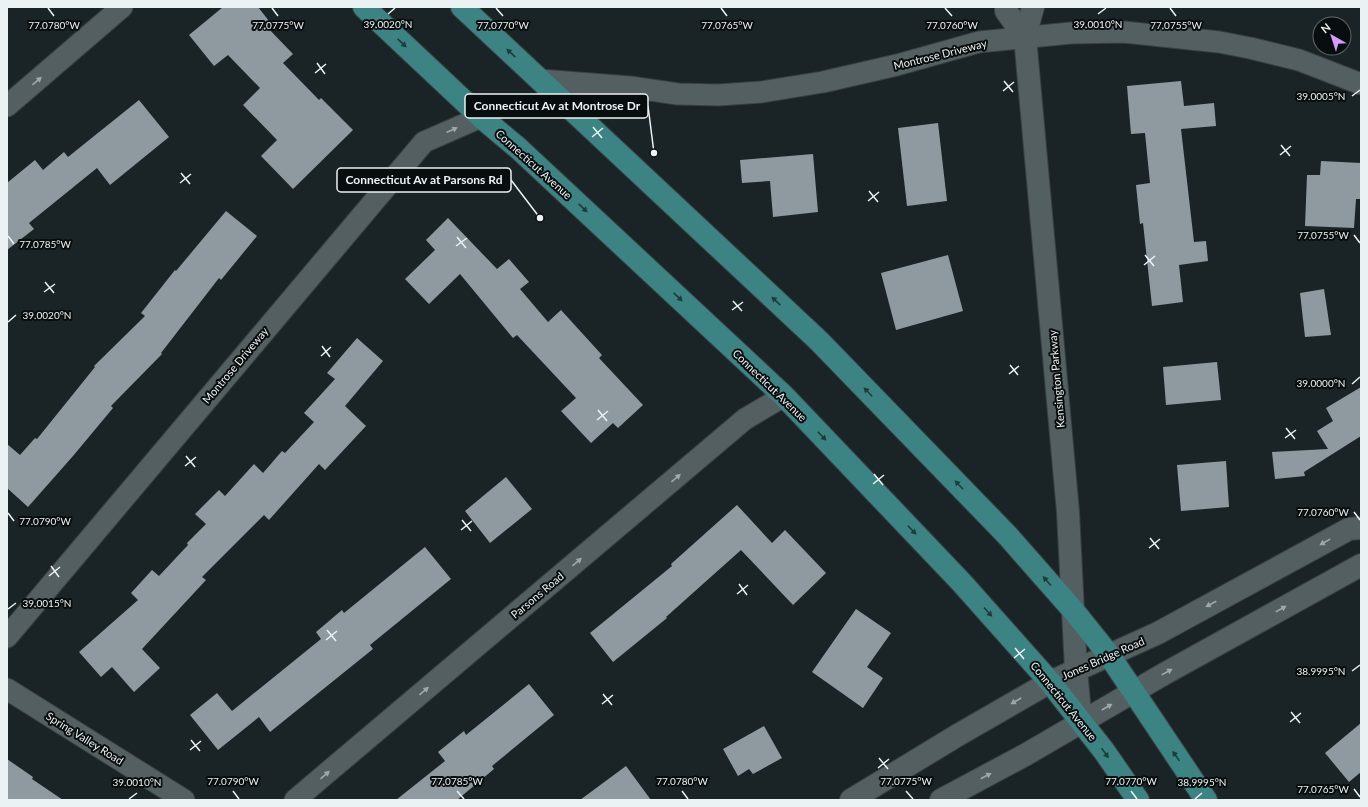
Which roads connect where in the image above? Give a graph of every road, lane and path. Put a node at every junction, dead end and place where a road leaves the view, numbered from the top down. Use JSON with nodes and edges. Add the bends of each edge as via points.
{"nodes":[{"id":1,"x":122,"y":7,"type":"edge"},
{"id":2,"x":364,"y":7,"type":"edge"},
{"id":3,"x":462,"y":7,"type":"edge"},
{"id":4,"x":1006,"y":7,"type":"edge"},
{"id":5,"x":1033,"y":7,"type":"edge"},
{"id":6,"x":1025,"y":37,"type":"junction"},
{"id":7,"x":540,"y":80,"type":"junction"},
{"id":8,"x":1361,"y":84,"type":"edge"},
{"id":9,"x":7,"y":106,"type":"edge"},
{"id":10,"x":481,"y":117,"type":"junction"},
{"id":11,"x":784,"y":396,"type":"junction"},
{"id":12,"x":1361,"y":528,"type":"edge"},
{"id":13,"x":1361,"y":565,"type":"edge"},
{"id":14,"x":1073,"y":610,"type":"junction"},
{"id":15,"x":7,"y":637,"type":"edge"},
{"id":16,"x":1109,"y":655,"type":"junction"},
{"id":17,"x":1076,"y":670,"type":"junction"},
{"id":18,"x":1050,"y":682,"type":"junction"},
{"id":19,"x":7,"y":689,"type":"edge"},
{"id":20,"x":1133,"y":692,"type":"junction"},
{"id":21,"x":1081,"y":722,"type":"junction"},
{"id":22,"x":184,"y":800,"type":"edge"},
{"id":23,"x":295,"y":800,"type":"edge"},
{"id":24,"x":851,"y":800,"type":"edge"},
{"id":25,"x":941,"y":800,"type":"edge"},
{"id":26,"x":1138,"y":800,"type":"edge"},
{"id":27,"x":1206,"y":800,"type":"edge"}],
"edges":[{"from":9,"to":1,"type":"street","one_way":true},
{"from":2,"to":10,"type":"main road","name":"Connecticut Avenue","one_way":true},
{"from":7,"to":3,"type":"main road","one_way":true},
{"from":4,"to":6,"type":"main road","via":[[1006,11]]},
{"from":5,"to":6,"type":"main road","name":"Kensington Parkway"},
{"from":6,"to":7,"type":"street","name":"Montrose Driveway","via":[[979,42],[897,65],[823,82],[762,92],[678,94],[630,87]]},
{"from":6,"to":8,"type":"street","name":"Montrose Driveway","via":[[1124,32],[1219,42],[1299,60]]},
{"from":6,"to":14,"type":"main road","name":"Kensington Parkway","via":[[1068,512]]},
{"from":14,"to":7,"type":"main road","one_way":true,"via":[[1007,535],[819,341]]},
{"from":10,"to":11,"type":"main road","name":"Connecticut Avenue","one_way":true,"via":[[518,148]]},
{"from":15,"to":10,"type":"street","name":"Montrose Driveway","one_way":true,"via":[[424,142]]},
{"from":11,"to":18,"type":"main road","name":"Connecticut Avenue","one_way":true,"via":[[962,583]]},
{"from":23,"to":11,"type":"street","name":"Parsons Road","one_way":true,"via":[[745,419]]},
{"from":12,"to":16,"type":"main road","name":"Jones Bridge Road","one_way":true,"via":[[1349,529],[1158,633]]},
{"from":20,"to":13,"type":"main road","one_way":true},
{"from":14,"to":16,"type":"main road"},
{"from":14,"to":17,"type":"main road","name":"Kensington Parkway"},
{"from":16,"to":17,"type":"main road","name":"Jones Bridge Road"},
{"from":16,"to":20,"type":"main road"},
{"from":17,"to":18,"type":"main road","name":"Jones Bridge Road"},
{"from":17,"to":21,"type":"main road","name":"Kensington Parkway"},
{"from":18,"to":21,"type":"main road","name":"Connecticut Avenue"},
{"from":18,"to":24,"type":"main road","name":"Jones Bridge Road","one_way":true},
{"from":19,"to":22,"type":"street","name":"Spring Valley Road"},
{"from":21,"to":20,"type":"main road","one_way":true},
{"from":27,"to":20,"type":"main road","one_way":true},
{"from":25,"to":21,"type":"main road","one_way":true},
{"from":21,"to":26,"type":"main road","name":"Connecticut Avenue","one_way":true}]}
